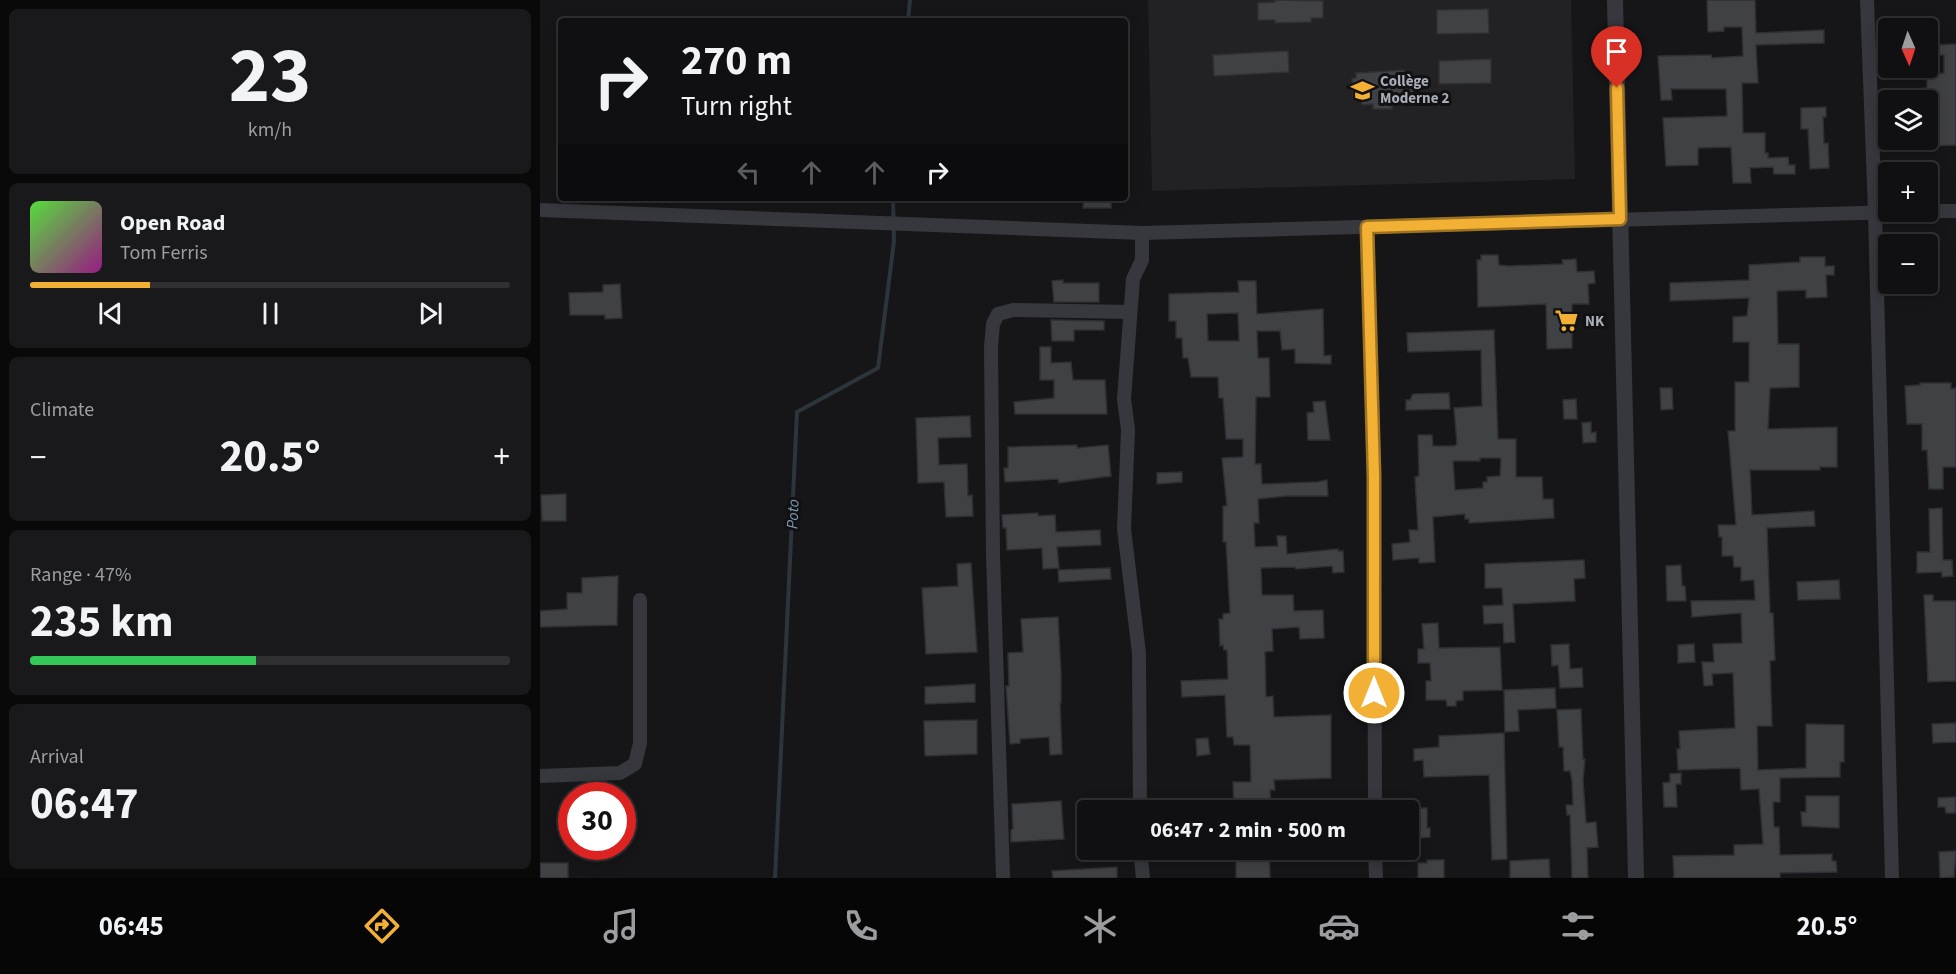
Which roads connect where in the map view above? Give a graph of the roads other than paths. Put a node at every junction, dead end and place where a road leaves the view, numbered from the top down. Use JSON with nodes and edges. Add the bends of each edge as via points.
{"nodes":[{"id":1,"x":1615,"y":0,"type":"edge"},
{"id":2,"x":1867,"y":0,"type":"edge"},
{"id":3,"x":540,"y":210,"type":"edge"},
{"id":4,"x":1938,"y":211,"type":"edge"},
{"id":5,"x":1956,"y":211,"type":"edge"},
{"id":6,"x":1875,"y":212,"type":"junction"},
{"id":7,"x":1620,"y":219,"type":"junction"},
{"id":8,"x":1367,"y":227,"type":"junction"},
{"id":9,"x":1142,"y":233,"type":"junction"},
{"id":10,"x":1130,"y":312,"type":"junction"},
{"id":11,"x":640,"y":600,"type":"dead end"},
{"id":12,"x":540,"y":776,"type":"edge"},
{"id":13,"x":1140,"y":800,"type":"edge"},
{"id":14,"x":1375,"y":800,"type":"edge"},
{"id":15,"x":1141,"y":860,"type":"edge"},
{"id":16,"x":1376,"y":860,"type":"edge"},
{"id":17,"x":1003,"y":878,"type":"edge"},
{"id":18,"x":1143,"y":878,"type":"edge"},
{"id":19,"x":1376,"y":878,"type":"edge"},
{"id":20,"x":1636,"y":878,"type":"edge"},
{"id":21,"x":1892,"y":878,"type":"edge"}],
"edges":[{"from":1,"to":7,"type":"street"},
{"from":2,"to":6,"type":"street"},
{"from":3,"to":9,"type":"street"},
{"from":4,"to":5,"type":"street"},
{"from":6,"to":7,"type":"street"},
{"from":6,"to":21,"type":"street"},
{"from":7,"to":8,"type":"street"},
{"from":7,"to":20,"type":"street"},
{"from":8,"to":9,"type":"street"},
{"from":8,"to":14,"type":"street","via":[[1374,476]]},
{"from":9,"to":10,"type":"street","via":[[1142,260],[1133,279]]},
{"from":10,"to":13,"type":"street","via":[[1124,399],[1128,430],[1124,529],[1139,653]]},
{"from":10,"to":17,"type":"street","via":[[1013,310],[998,314],[993,324],[993,554]]},
{"from":11,"to":12,"type":"street","via":[[640,742],[635,764],[620,773]]},
{"from":15,"to":18,"type":"street"},
{"from":16,"to":19,"type":"street"}]}
